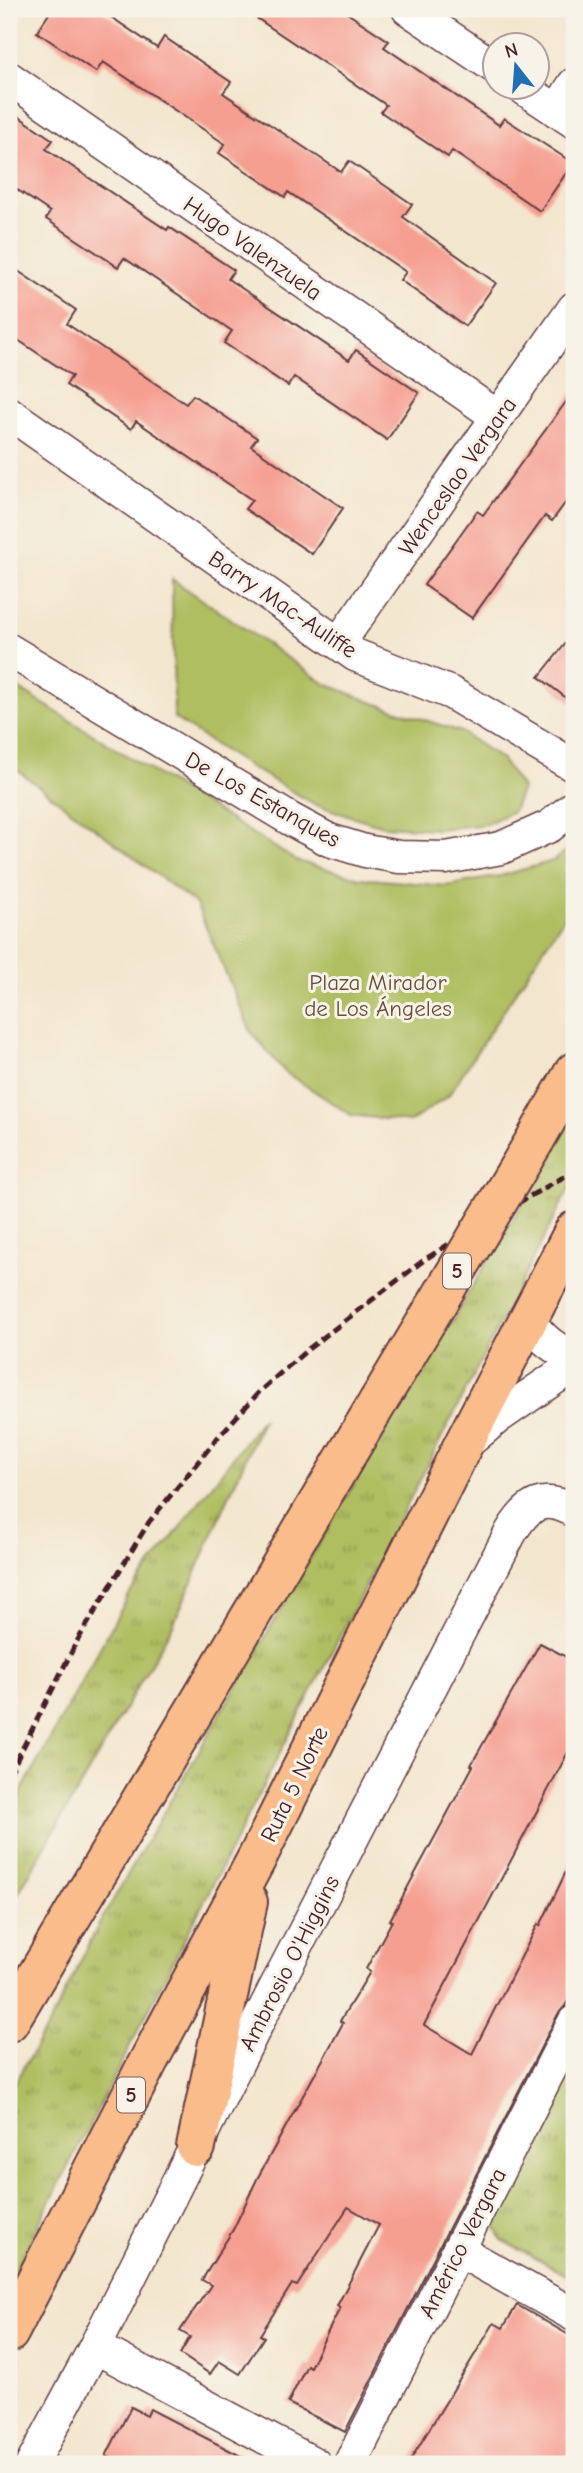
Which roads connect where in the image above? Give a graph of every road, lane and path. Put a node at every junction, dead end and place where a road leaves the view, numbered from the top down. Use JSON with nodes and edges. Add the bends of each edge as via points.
{"nodes":[{"id":1,"x":408,"y":9,"type":"edge"},
{"id":2,"x":482,"y":59,"type":"edge"},
{"id":3,"x":9,"y":78,"type":"edge"},
{"id":4,"x":574,"y":84,"type":"edge"},
{"id":5,"x":544,"y":102,"type":"edge"},
{"id":6,"x":566,"y":116,"type":"edge"},
{"id":7,"x":574,"y":308,"type":"edge"},
{"id":8,"x":9,"y":413,"type":"edge"},
{"id":9,"x":498,"y":417,"type":"junction"},
{"id":10,"x":339,"y":643,"type":"junction"},
{"id":11,"x":9,"y":650,"type":"edge"},
{"id":12,"x":574,"y":766,"type":"edge"},
{"id":13,"x":574,"y":807,"type":"edge"},
{"id":14,"x":574,"y":1072,"type":"edge"},
{"id":15,"x":574,"y":1231,"type":"edge"},
{"id":16,"x":535,"y":1307,"type":"junction"},
{"id":17,"x":574,"y":1356,"type":"edge"},
{"id":18,"x":574,"y":1365,"type":"edge"},
{"id":19,"x":462,"y":1447,"type":"junction"},
{"id":20,"x":574,"y":1511,"type":"edge"},
{"id":21,"x":257,"y":1858,"type":"junction"},
{"id":22,"x":9,"y":2022,"type":"edge"},
{"id":23,"x":574,"y":2022,"type":"edge"},
{"id":24,"x":196,"y":2147,"type":"junction"},
{"id":25,"x":458,"y":2250,"type":"junction"},
{"id":26,"x":574,"y":2315,"type":"edge"},
{"id":27,"x":9,"y":2333,"type":"edge"},
{"id":28,"x":95,"y":2347,"type":"junction"},
{"id":29,"x":32,"y":2464,"type":"edge"},
{"id":30,"x":315,"y":2464,"type":"edge"},
{"id":31,"x":350,"y":2464,"type":"edge"}],
"edges":[{"from":1,"to":2,"type":"street"},
{"from":3,"to":9,"type":"street","name":"Hugo Valenzuela"},
{"from":4,"to":6,"type":"street"},
{"from":5,"to":6,"type":"street"},
{"from":7,"to":9,"type":"street","name":"Wenceslao Vergara"},
{"from":8,"to":10,"type":"street","name":"Barry Mac-Auliffe"},
{"from":9,"to":10,"type":"street","name":"Wenceslao Vergara"},
{"from":10,"to":12,"type":"street","name":"Barry Mac-Auliffe","via":[[355,655],[451,693]]},
{"from":11,"to":13,"type":"street","name":"De Los Estanques","via":[[290,819],[329,840],[365,851],[446,858],[501,848],[550,826]]},
{"from":14,"to":22,"type":"highway","number":"5","bridge":true},
{"from":15,"to":16,"type":"highway","name":"Ruta 5 Norte","number":"5"},
{"from":16,"to":17,"type":"street","via":[[539,1335]]},
{"from":16,"to":19,"type":"highway","name":"Ruta 5 Norte","number":"5"},
{"from":18,"to":19,"type":"street"},
{"from":19,"to":21,"type":"highway","name":"Ruta 5 Norte","number":"5"},
{"from":20,"to":24,"type":"street","name":"Ambrosio O'Higgins","via":[[543,1502],[519,1518]]},
{"from":21,"to":24,"type":"highway"},
{"from":21,"to":27,"type":"highway","name":"Ruta 5 Norte","number":"5"},
{"from":23,"to":25,"type":"street","name":"Américo Vergara"},
{"from":24,"to":28,"type":"street","name":"Ambrosio O'Higgins"},
{"from":25,"to":26,"type":"street"},
{"from":25,"to":31,"type":"street","name":"Américo Vergara"},
{"from":28,"to":29,"type":"street","name":"Ambrosio O'Higgins"},
{"from":28,"to":30,"type":"street"}]}
